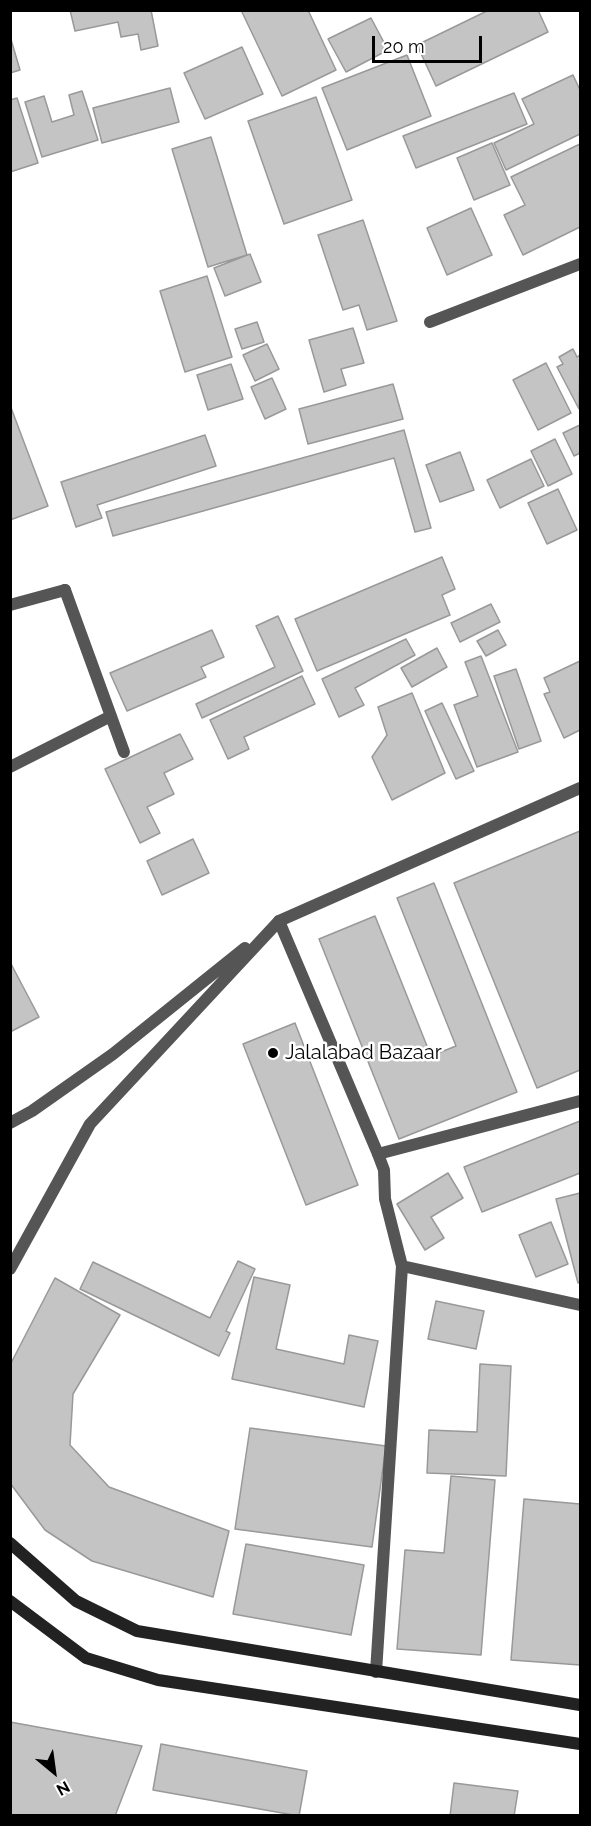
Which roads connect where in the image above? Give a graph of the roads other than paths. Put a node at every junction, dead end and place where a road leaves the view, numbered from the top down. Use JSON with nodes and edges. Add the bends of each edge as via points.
{"nodes":[{"id":1,"x":580,"y":264,"type":"edge"},
{"id":2,"x":430,"y":322,"type":"dead end"},
{"id":3,"x":10,"y":605,"type":"edge"},
{"id":4,"x":111,"y":716,"type":"junction"},
{"id":5,"x":124,"y":752,"type":"dead end"},
{"id":6,"x":10,"y":767,"type":"edge"},
{"id":7,"x":580,"y":789,"type":"edge"},
{"id":8,"x":279,"y":921,"type":"junction"},
{"id":9,"x":580,"y":1101,"type":"edge"},
{"id":10,"x":10,"y":1123,"type":"edge"},
{"id":11,"x":378,"y":1154,"type":"junction"},
{"id":12,"x":402,"y":1266,"type":"junction"},
{"id":13,"x":10,"y":1269,"type":"edge"},
{"id":14,"x":580,"y":1305,"type":"edge"},
{"id":15,"x":10,"y":1543,"type":"edge"},
{"id":16,"x":10,"y":1600,"type":"edge"},
{"id":17,"x":376,"y":1672,"type":"junction"},
{"id":18,"x":580,"y":1706,"type":"edge"},
{"id":19,"x":580,"y":1744,"type":"edge"}],
"edges":[{"from":1,"to":2,"type":"street"},
{"from":3,"to":4,"type":"street","via":[[66,590]]},
{"from":4,"to":5,"type":"street"},
{"from":4,"to":6,"type":"street"},
{"from":7,"to":8,"type":"street"},
{"from":8,"to":10,"type":"street","via":[[113,1054]]},
{"from":8,"to":11,"type":"street"},
{"from":8,"to":13,"type":"street","via":[[90,1124]]},
{"from":9,"to":11,"type":"street"},
{"from":11,"to":12,"type":"street"},
{"from":12,"to":14,"type":"street"},
{"from":12,"to":17,"type":"street"},
{"from":15,"to":17,"type":"main road","via":[[76,1601],[137,1631]]},
{"from":16,"to":19,"type":"main road","via":[[86,1658],[158,1680]]},
{"from":17,"to":18,"type":"main road"}]}
